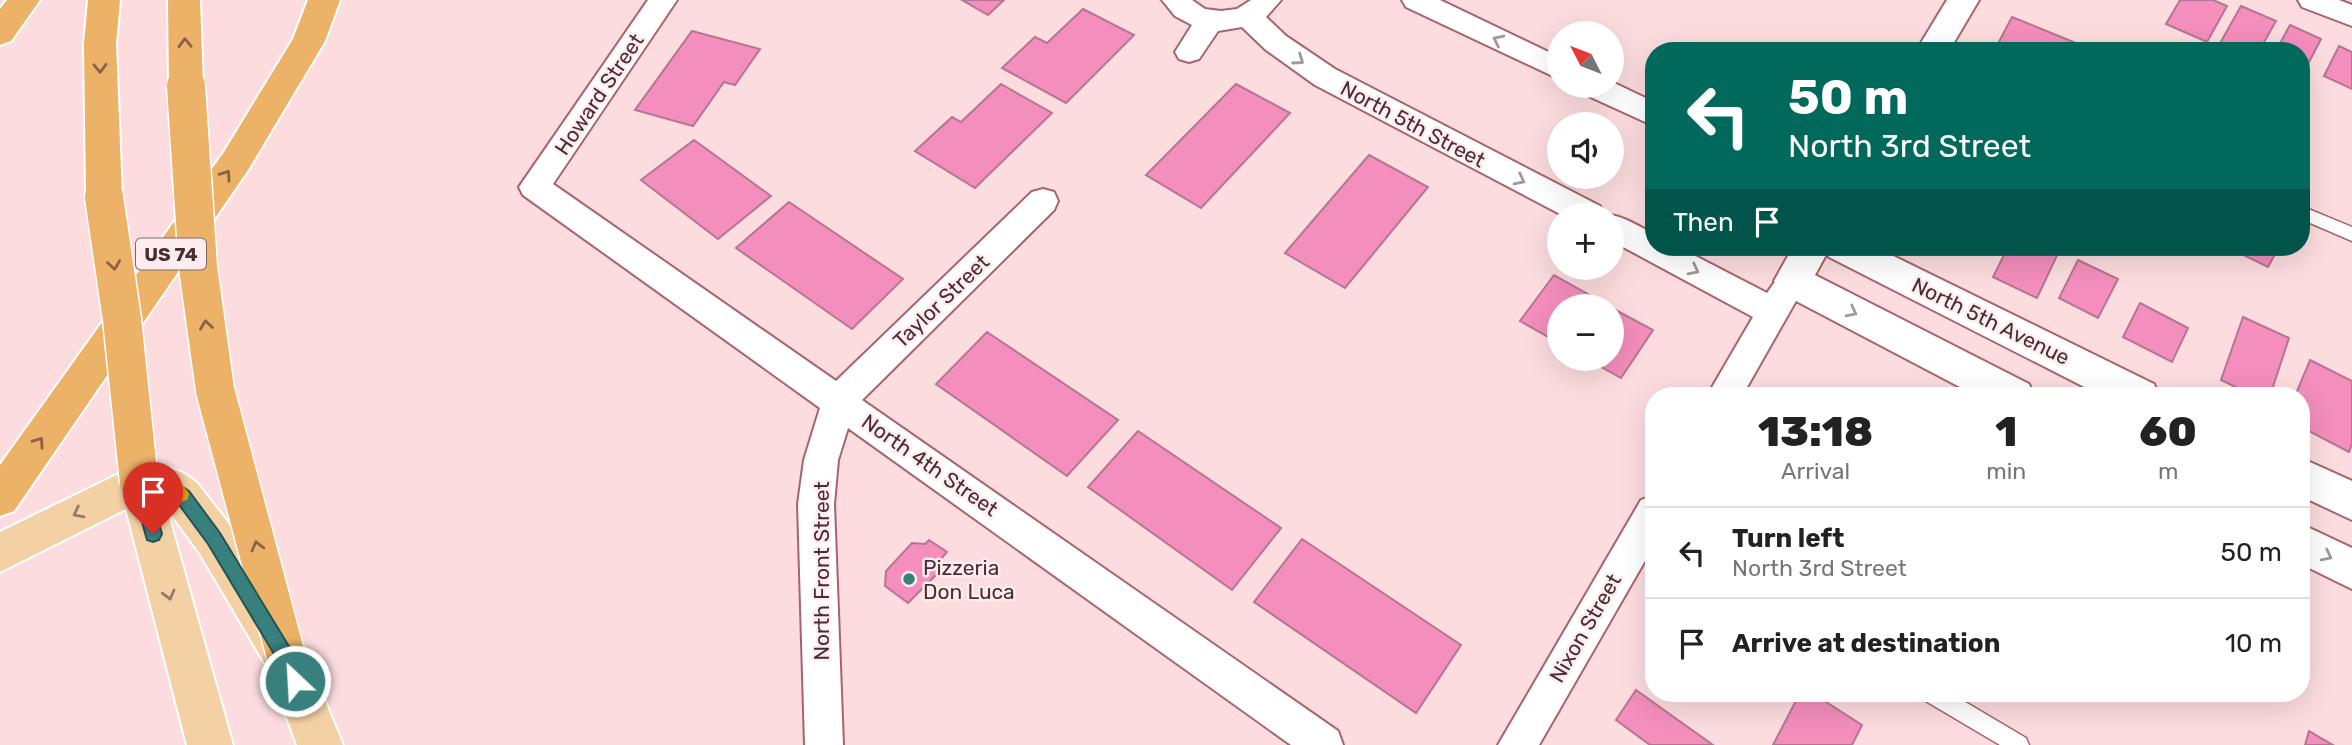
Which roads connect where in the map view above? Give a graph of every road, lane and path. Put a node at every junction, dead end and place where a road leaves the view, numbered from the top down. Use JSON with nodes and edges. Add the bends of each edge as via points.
{"nodes":[{"id":1,"x":24,"y":0,"type":"edge"},
{"id":2,"x":104,"y":0,"type":"edge"},
{"id":3,"x":184,"y":0,"type":"edge"},
{"id":4,"x":324,"y":0,"type":"edge"},
{"id":5,"x":663,"y":0,"type":"edge"},
{"id":6,"x":1176,"y":0,"type":"edge"},
{"id":7,"x":1416,"y":0,"type":"edge"},
{"id":8,"x":1963,"y":0,"type":"edge"},
{"id":9,"x":2312,"y":0,"type":"edge"},
{"id":10,"x":1257,"y":8,"type":"edge"},
{"id":11,"x":2352,"y":16,"type":"edge"},
{"id":12,"x":1210,"y":20,"type":"junction"},
{"id":13,"x":0,"y":33,"type":"edge"},
{"id":14,"x":1937,"y":42,"type":"edge"},
{"id":15,"x":1189,"y":52,"type":"dead end"},
{"id":16,"x":1547,"y":63,"type":"edge"},
{"id":17,"x":1620,"y":98,"type":"edge"},
{"id":18,"x":1645,"y":110,"type":"edge"},
{"id":19,"x":534,"y":187,"type":"joint"},
{"id":20,"x":1043,"y":201,"type":"dead end"},
{"id":21,"x":1565,"y":203,"type":"edge"},
{"id":22,"x":2310,"y":216,"type":"edge"},
{"id":23,"x":1624,"y":232,"type":"edge"},
{"id":24,"x":2352,"y":234,"type":"edge"},
{"id":25,"x":1645,"y":240,"type":"edge"},
{"id":26,"x":1684,"y":256,"type":"edge"},
{"id":27,"x":1807,"y":256,"type":"edge"},
{"id":28,"x":1860,"y":256,"type":"edge"},
{"id":29,"x":1783,"y":296,"type":"junction"},
{"id":30,"x":1729,"y":387,"type":"edge"},
{"id":31,"x":1994,"y":387,"type":"edge"},
{"id":32,"x":2122,"y":387,"type":"edge"},
{"id":33,"x":839,"y":400,"type":"junction"},
{"id":34,"x":2310,"y":480,"type":"edge"},
{"id":35,"x":139,"y":482,"type":"junction"},
{"id":36,"x":0,"y":498,"type":"edge"},
{"id":37,"x":2352,"y":501,"type":"edge"},
{"id":38,"x":1645,"y":532,"type":"edge"},
{"id":39,"x":2310,"y":548,"type":"edge"},
{"id":40,"x":0,"y":553,"type":"edge"},
{"id":41,"x":2352,"y":569,"type":"edge"},
{"id":42,"x":287,"y":660,"type":"junction"},
{"id":43,"x":1946,"y":702,"type":"edge"},
{"id":44,"x":210,"y":745,"type":"edge"},
{"id":45,"x":320,"y":745,"type":"edge"},
{"id":46,"x":824,"y":745,"type":"edge"},
{"id":47,"x":1324,"y":745,"type":"edge"},
{"id":48,"x":1517,"y":745,"type":"edge"},
{"id":49,"x":2019,"y":745,"type":"edge"}],
"edges":[{"from":1,"to":13,"type":"highway"},
{"from":2,"to":35,"type":"highway","one_way":true,"bridge":true,"via":[[100,44],[104,197]]},
{"from":42,"to":3,"type":"highway","one_way":true,"bridge":true,"via":[[215,390],[198,267]]},
{"from":36,"to":4,"type":"highway","number":"US 74","one_way":true,"via":[[236,161],[309,41]]},
{"from":5,"to":19,"type":"street","name":"Howard Street"},
{"from":6,"to":12,"type":"street","via":[[1187,12]]},
{"from":16,"to":7,"type":"street","one_way":true},
{"from":8,"to":14,"type":"street"},
{"from":9,"to":11,"type":"street"},
{"from":10,"to":12,"type":"street","via":[[1223,21]]},
{"from":10,"to":21,"type":"street","name":"North 5th Street","one_way":true,"via":[[1276,43],[1325,78]]},
{"from":12,"to":15,"type":"street"},
{"from":17,"to":18,"type":"street"},
{"from":19,"to":33,"type":"street","name":"North 4th Street"},
{"from":20,"to":33,"type":"street","name":"Taylor Street"},
{"from":22,"to":24,"type":"lane"},
{"from":23,"to":25,"type":"street","one_way":true},
{"from":26,"to":29,"type":"street","one_way":true},
{"from":27,"to":29,"type":"street"},
{"from":28,"to":32,"type":"street","name":"North 5th Avenue"},
{"from":29,"to":30,"type":"street"},
{"from":29,"to":31,"type":"street","one_way":true},
{"from":33,"to":46,"type":"street","name":"North Front Street","via":[[828,428],[816,504]]},
{"from":33,"to":47,"type":"street","name":"North 4th Street"},
{"from":34,"to":37,"type":"street"},
{"from":35,"to":40,"type":"main road","one_way":true},
{"from":35,"to":42,"type":"main road","bridge":true,"via":[[169,486],[183,496],[214,538]]},
{"from":35,"to":44,"type":"main road","one_way":true},
{"from":38,"to":48,"type":"street","name":"Nixon Street"},
{"from":39,"to":41,"type":"street","one_way":true},
{"from":42,"to":45,"type":"main road"},
{"from":43,"to":49,"type":"lane"}]}
